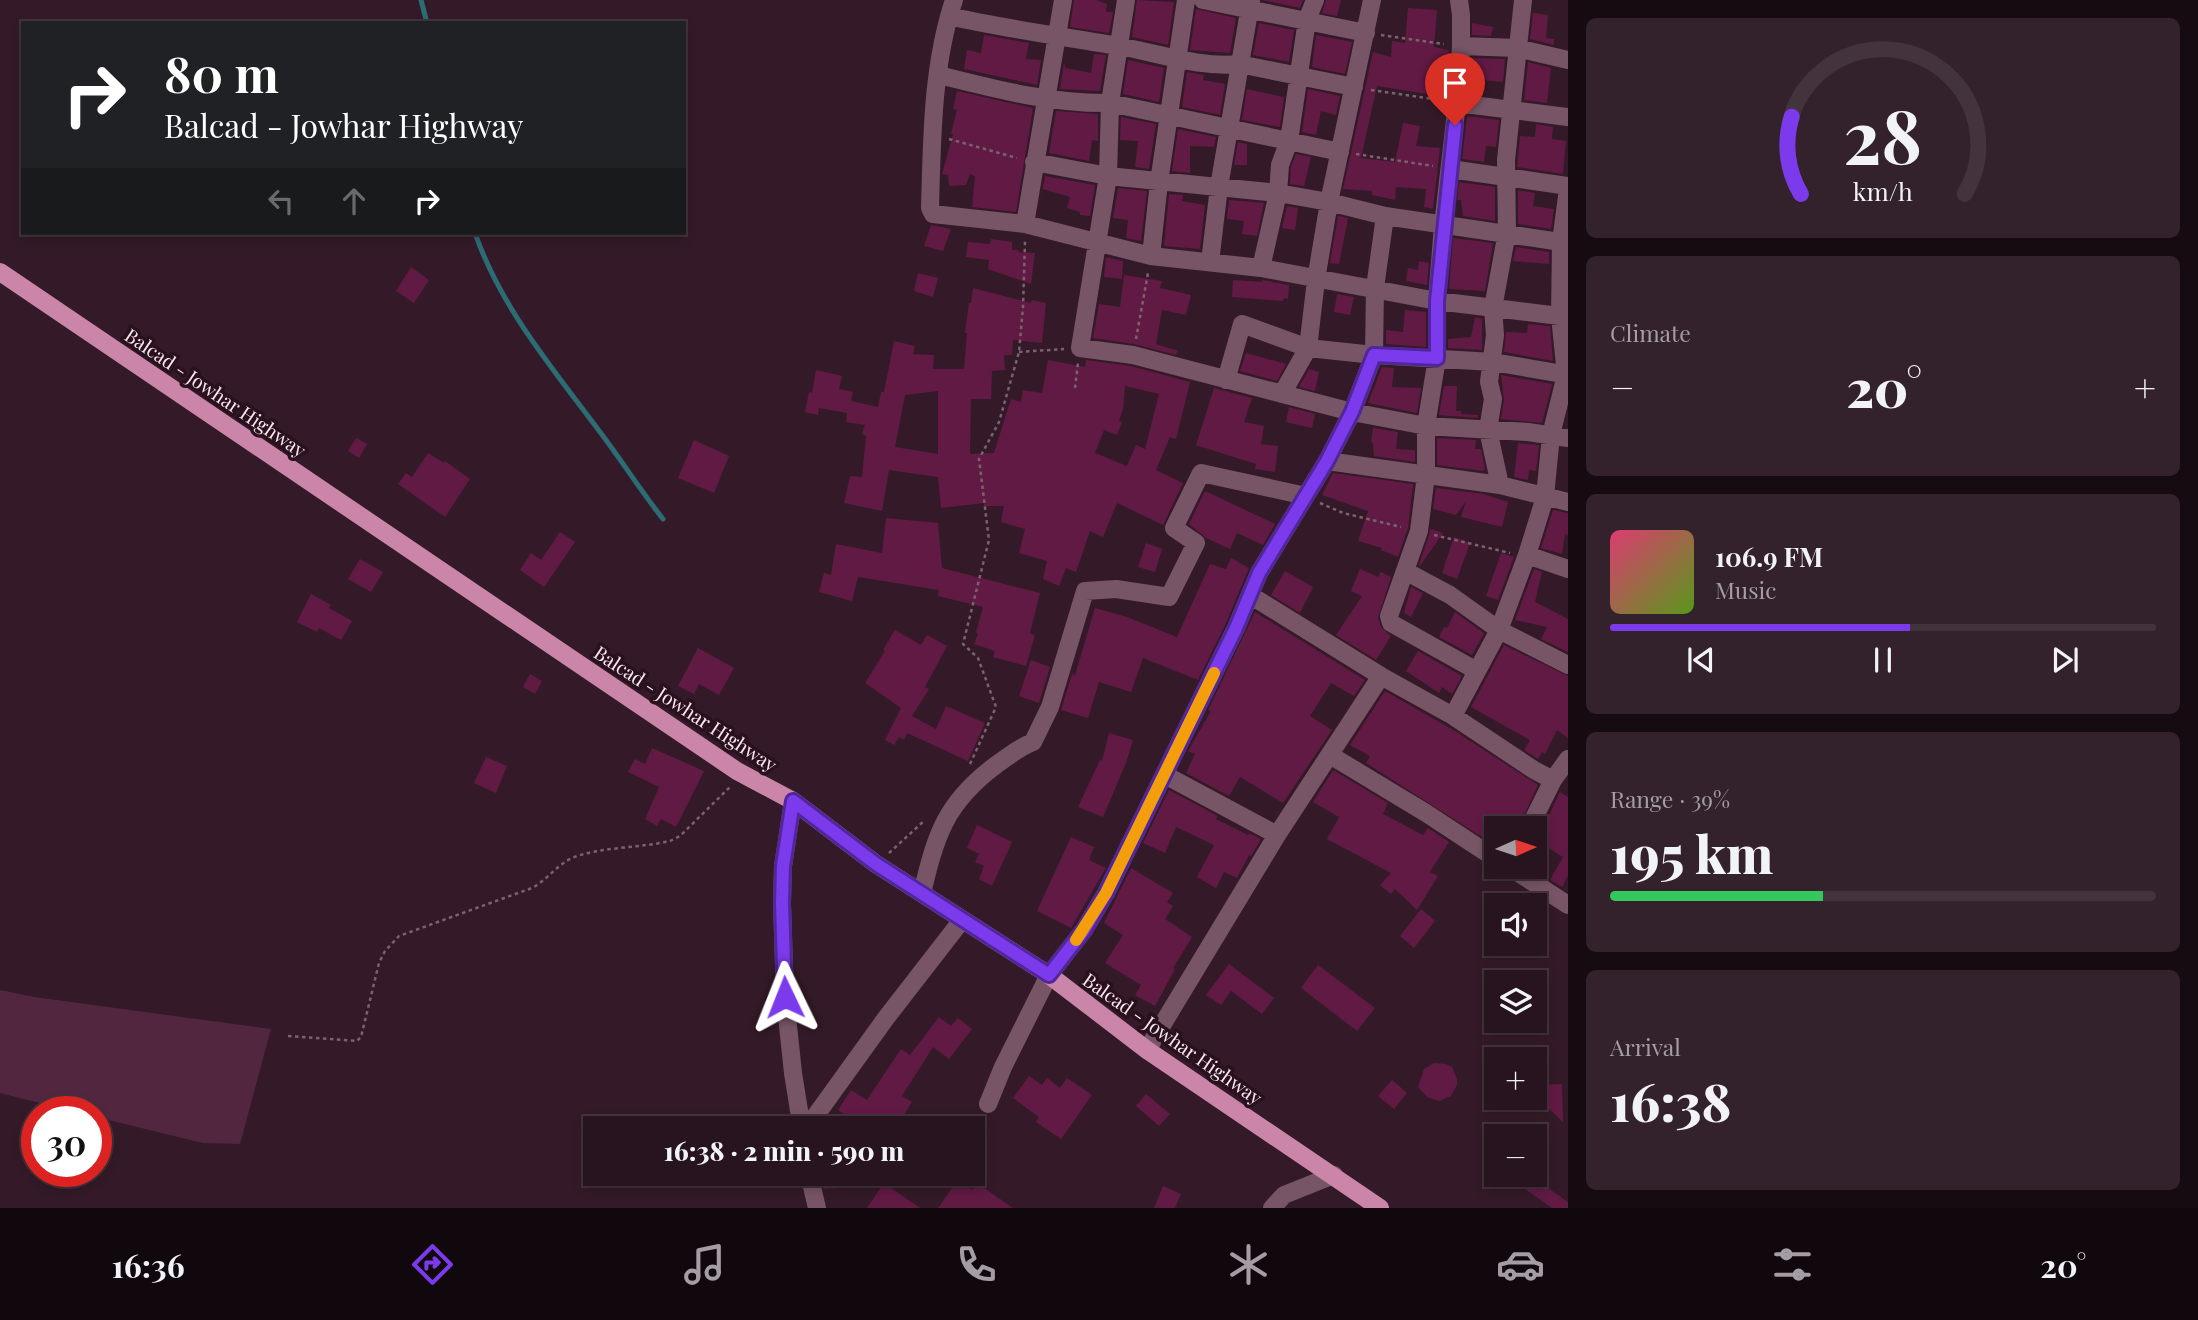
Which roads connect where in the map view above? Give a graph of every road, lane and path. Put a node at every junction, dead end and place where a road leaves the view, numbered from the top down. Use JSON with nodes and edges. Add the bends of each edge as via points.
{"nodes":[{"id":1,"x":1063,"y":0,"type":"edge"},
{"id":2,"x":1126,"y":0,"type":"edge"},
{"id":3,"x":1186,"y":0,"type":"edge"},
{"id":4,"x":1203,"y":0,"type":"edge"},
{"id":5,"x":1315,"y":0,"type":"edge"},
{"id":6,"x":1372,"y":0,"type":"edge"},
{"id":7,"x":1459,"y":0,"type":"edge"},
{"id":8,"x":1523,"y":0,"type":"edge"},
{"id":9,"x":1250,"y":4,"type":"edge"},
{"id":10,"x":951,"y":8,"type":"edge"},
{"id":11,"x":1307,"y":20,"type":"junction"},
{"id":12,"x":1366,"y":33,"type":"junction"},
{"id":13,"x":1056,"y":36,"type":"junction"},
{"id":14,"x":1119,"y":46,"type":"junction"},
{"id":15,"x":1461,"y":46,"type":"junction"},
{"id":16,"x":1517,"y":48,"type":"junction"},
{"id":17,"x":1178,"y":58,"type":"junction"},
{"id":18,"x":1568,"y":60,"type":"edge"},
{"id":19,"x":1239,"y":64,"type":"junction"},
{"id":20,"x":939,"y":75,"type":"junction"},
{"id":21,"x":1299,"y":75,"type":"junction"},
{"id":22,"x":1354,"y":88,"type":"junction"},
{"id":23,"x":1047,"y":97,"type":"junction"},
{"id":24,"x":1110,"y":103,"type":"junction"},
{"id":25,"x":1457,"y":103,"type":"junction"},
{"id":26,"x":1511,"y":110,"type":"junction"},
{"id":27,"x":1168,"y":116,"type":"junction"},
{"id":28,"x":1568,"y":117,"type":"edge"},
{"id":29,"x":1228,"y":127,"type":"junction"},
{"id":30,"x":932,"y":134,"type":"junction"},
{"id":31,"x":1289,"y":141,"type":"junction"},
{"id":32,"x":1340,"y":152,"type":"junction"},
{"id":33,"x":1034,"y":162,"type":"junction"},
{"id":34,"x":1450,"y":169,"type":"junction"},
{"id":35,"x":1108,"y":176,"type":"junction"},
{"id":36,"x":1506,"y":177,"type":"junction"},
{"id":37,"x":1158,"y":182,"type":"junction"},
{"id":38,"x":1219,"y":187,"type":"junction"},
{"id":39,"x":1568,"y":187,"type":"edge"},
{"id":40,"x":1278,"y":193,"type":"junction"},
{"id":41,"x":1329,"y":202,"type":"junction"},
{"id":42,"x":1385,"y":216,"type":"junction"},
{"id":43,"x":1025,"y":224,"type":"junction"},
{"id":44,"x":1443,"y":225,"type":"junction"},
{"id":45,"x":1507,"y":232,"type":"junction"},
{"id":46,"x":1098,"y":243,"type":"junction"},
{"id":47,"x":1565,"y":243,"type":"edge"},
{"id":48,"x":1151,"y":256,"type":"junction"},
{"id":49,"x":1210,"y":262,"type":"junction"},
{"id":50,"x":1261,"y":268,"type":"junction"},
{"id":51,"x":0,"y":272,"type":"edge"},
{"id":52,"x":1316,"y":280,"type":"junction"},
{"id":53,"x":1375,"y":288,"type":"junction"},
{"id":54,"x":1437,"y":301,"type":"junction"},
{"id":55,"x":1493,"y":308,"type":"junction"},
{"id":56,"x":1564,"y":317,"type":"edge"},
{"id":57,"x":1080,"y":348,"type":"junction"},
{"id":58,"x":1308,"y":348,"type":"junction"},
{"id":59,"x":1019,"y":352,"type":"junction"},
{"id":60,"x":1133,"y":355,"type":"junction"},
{"id":61,"x":1374,"y":355,"type":"junction"},
{"id":62,"x":1437,"y":358,"type":"junction"},
{"id":63,"x":1493,"y":362,"type":"junction"},
{"id":64,"x":1567,"y":375,"type":"edge"},
{"id":65,"x":1226,"y":380,"type":"junction"},
{"id":66,"x":1074,"y":388,"type":"dead end"},
{"id":67,"x":1282,"y":394,"type":"junction"},
{"id":68,"x":1352,"y":412,"type":"junction"},
{"id":69,"x":1426,"y":426,"type":"junction"},
{"id":70,"x":1488,"y":430,"type":"junction"},
{"id":71,"x":1560,"y":436,"type":"edge"},
{"id":72,"x":1327,"y":461,"type":"junction"},
{"id":73,"x":1426,"y":475,"type":"junction"},
{"id":74,"x":1500,"y":485,"type":"junction"},
{"id":75,"x":1306,"y":496,"type":"junction"},
{"id":76,"x":1545,"y":497,"type":"junction"},
{"id":77,"x":1568,"y":502,"type":"edge"},
{"id":78,"x":1527,"y":555,"type":"junction"},
{"id":79,"x":1568,"y":569,"type":"edge"},
{"id":80,"x":1406,"y":572,"type":"junction"},
{"id":81,"x":1250,"y":595,"type":"junction"},
{"id":82,"x":1499,"y":631,"type":"junction"},
{"id":83,"x":1568,"y":665,"type":"edge"},
{"id":84,"x":1477,"y":671,"type":"junction"},
{"id":85,"x":1381,"y":676,"type":"junction"},
{"id":86,"x":1453,"y":716,"type":"junction"},
{"id":87,"x":1330,"y":755,"type":"junction"},
{"id":88,"x":1568,"y":759,"type":"edge"},
{"id":89,"x":969,"y":766,"type":"dead end"},
{"id":90,"x":743,"y":774,"type":"junction"},
{"id":91,"x":1165,"y":775,"type":"junction"},
{"id":92,"x":1553,"y":780,"type":"junction"},
{"id":93,"x":793,"y":801,"type":"junction"},
{"id":94,"x":1535,"y":816,"type":"edge"},
{"id":95,"x":1277,"y":835,"type":"junction"},
{"id":96,"x":1484,"y":851,"type":"edge"},
{"id":97,"x":1528,"y":879,"type":"edge"},
{"id":98,"x":922,"y":894,"type":"junction"},
{"id":99,"x":1568,"y":905,"type":"edge"},
{"id":100,"x":962,"y":920,"type":"junction"},
{"id":101,"x":1049,"y":975,"type":"junction"},
{"id":102,"x":288,"y":1036,"type":"dead end"},
{"id":103,"x":1147,"y":1050,"type":"junction"},
{"id":104,"x":988,"y":1104,"type":"dead end"},
{"id":105,"x":801,"y":1116,"type":"edge"},
{"id":106,"x":814,"y":1116,"type":"edge"},
{"id":107,"x":1334,"y":1175,"type":"junction"},
{"id":108,"x":812,"y":1186,"type":"edge"},
{"id":109,"x":817,"y":1208,"type":"edge"},
{"id":110,"x":1272,"y":1208,"type":"edge"},
{"id":111,"x":1380,"y":1208,"type":"edge"}],
"edges":[{"from":1,"to":13,"type":"street"},
{"from":2,"to":14,"type":"street"},
{"from":3,"to":17,"type":"street"},
{"from":4,"to":9,"type":"street"},
{"from":5,"to":11,"type":"street"},
{"from":6,"to":12,"type":"street"},
{"from":7,"to":15,"type":"street"},
{"from":8,"to":16,"type":"street"},
{"from":9,"to":11,"type":"street"},
{"from":9,"to":19,"type":"street"},
{"from":10,"to":13,"type":"street","via":[[1001,28]]},
{"from":10,"to":20,"type":"street"},
{"from":11,"to":12,"type":"street"},
{"from":11,"to":21,"type":"street"},
{"from":12,"to":15,"type":"path"},
{"from":12,"to":22,"type":"street"},
{"from":13,"to":14,"type":"street"},
{"from":13,"to":23,"type":"street"},
{"from":14,"to":17,"type":"street"},
{"from":14,"to":24,"type":"street"},
{"from":15,"to":16,"type":"street"},
{"from":15,"to":25,"type":"street"},
{"from":16,"to":18,"type":"street"},
{"from":16,"to":26,"type":"street"},
{"from":17,"to":19,"type":"street","via":[[1220,66]]},
{"from":17,"to":27,"type":"street"},
{"from":19,"to":21,"type":"street"},
{"from":19,"to":29,"type":"street"},
{"from":20,"to":23,"type":"street"},
{"from":20,"to":30,"type":"street"},
{"from":21,"to":22,"type":"street"},
{"from":21,"to":31,"type":"street"},
{"from":22,"to":25,"type":"path"},
{"from":22,"to":32,"type":"street"},
{"from":23,"to":24,"type":"street"},
{"from":23,"to":33,"type":"street"},
{"from":24,"to":27,"type":"street"},
{"from":24,"to":35,"type":"street"},
{"from":25,"to":26,"type":"street"},
{"from":25,"to":34,"type":"street"},
{"from":26,"to":28,"type":"street"},
{"from":26,"to":36,"type":"street"},
{"from":27,"to":29,"type":"street"},
{"from":27,"to":37,"type":"street"},
{"from":29,"to":31,"type":"street"},
{"from":29,"to":38,"type":"street"},
{"from":30,"to":33,"type":"path"},
{"from":30,"to":43,"type":"street","via":[[933,214]]},
{"from":31,"to":32,"type":"street"},
{"from":31,"to":40,"type":"street","via":[[1280,165]]},
{"from":32,"to":34,"type":"path"},
{"from":32,"to":41,"type":"street"},
{"from":33,"to":35,"type":"street"},
{"from":33,"to":43,"type":"street"},
{"from":34,"to":36,"type":"street"},
{"from":34,"to":44,"type":"street"},
{"from":35,"to":37,"type":"street"},
{"from":35,"to":46,"type":"street"},
{"from":36,"to":39,"type":"street"},
{"from":36,"to":45,"type":"street"},
{"from":37,"to":38,"type":"street"},
{"from":37,"to":48,"type":"street"},
{"from":38,"to":40,"type":"street"},
{"from":38,"to":49,"type":"street"},
{"from":39,"to":47,"type":"street"},
{"from":40,"to":41,"type":"street"},
{"from":40,"to":50,"type":"street"},
{"from":41,"to":42,"type":"street"},
{"from":41,"to":52,"type":"street"},
{"from":42,"to":44,"type":"street"},
{"from":42,"to":53,"type":"street"},
{"from":43,"to":46,"type":"street"},
{"from":43,"to":59,"type":"path"},
{"from":44,"to":45,"type":"street"},
{"from":44,"to":54,"type":"street"},
{"from":45,"to":47,"type":"street"},
{"from":45,"to":55,"type":"street"},
{"from":46,"to":48,"type":"street"},
{"from":46,"to":57,"type":"street"},
{"from":47,"to":56,"type":"street"},
{"from":48,"to":49,"type":"street"},
{"from":48,"to":60,"type":"path"},
{"from":49,"to":50,"type":"street"},
{"from":50,"to":52,"type":"street"},
{"from":51,"to":90,"type":"main road","name":"Balcad - Jowhar Highway"},
{"from":52,"to":53,"type":"street"},
{"from":52,"to":58,"type":"street"},
{"from":53,"to":54,"type":"street"},
{"from":53,"to":61,"type":"street"},
{"from":54,"to":55,"type":"street"},
{"from":54,"to":62,"type":"street"},
{"from":55,"to":56,"type":"street"},
{"from":55,"to":63,"type":"street"},
{"from":56,"to":64,"type":"street"},
{"from":57,"to":59,"type":"path"},
{"from":57,"to":60,"type":"street"},
{"from":57,"to":66,"type":"path"},
{"from":58,"to":61,"type":"street"},
{"from":58,"to":65,"type":"street","via":[[1242,324]]},
{"from":58,"to":67,"type":"street"},
{"from":59,"to":89,"type":"path","via":[[999,422],[979,459],[989,540],[963,644],[978,658],[996,706]]},
{"from":60,"to":65,"type":"street"},
{"from":61,"to":62,"type":"street"},
{"from":61,"to":68,"type":"street"},
{"from":62,"to":63,"type":"street"},
{"from":62,"to":69,"type":"street"},
{"from":63,"to":64,"type":"street"},
{"from":63,"to":70,"type":"street"},
{"from":64,"to":71,"type":"street"},
{"from":65,"to":67,"type":"street"},
{"from":67,"to":68,"type":"street"},
{"from":68,"to":69,"type":"street"},
{"from":68,"to":72,"type":"street"},
{"from":69,"to":70,"type":"street"},
{"from":69,"to":73,"type":"street"},
{"from":70,"to":71,"type":"street"},
{"from":70,"to":74,"type":"street"},
{"from":71,"to":76,"type":"street"},
{"from":72,"to":73,"type":"street"},
{"from":72,"to":75,"type":"street"},
{"from":73,"to":74,"type":"street"},
{"from":73,"to":80,"type":"street","via":[[1419,531]]},
{"from":74,"to":76,"type":"street"},
{"from":75,"to":81,"type":"street"},
{"from":75,"to":98,"type":"street","via":[[1201,473],[1174,528],[1196,543],[1169,597],[1116,589],[1085,591],[1050,707],[1033,742],[983,775],[960,798],[934,844]]},
{"from":76,"to":77,"type":"street"},
{"from":76,"to":78,"type":"street"},
{"from":78,"to":79,"type":"street"},
{"from":78,"to":82,"type":"street"},
{"from":80,"to":82,"type":"street","via":[[1450,595]]},
{"from":80,"to":84,"type":"street","via":[[1389,617],[1391,623]]},
{"from":81,"to":85,"type":"street"},
{"from":81,"to":91,"type":"street"},
{"from":82,"to":83,"type":"street"},
{"from":82,"to":84,"type":"street"},
{"from":84,"to":86,"type":"street"},
{"from":85,"to":86,"type":"street"},
{"from":85,"to":87,"type":"street"},
{"from":86,"to":92,"type":"street"},
{"from":87,"to":95,"type":"street"},
{"from":87,"to":96,"type":"street"},
{"from":88,"to":92,"type":"street"},
{"from":90,"to":93,"type":"main road","name":"Balcad - Jowhar Highway"},
{"from":90,"to":102,"type":"path","via":[[670,841],[580,855],[532,888],[399,936],[379,963],[357,1041]]},
{"from":91,"to":95,"type":"street"},
{"from":91,"to":101,"type":"street","via":[[1106,893]]},
{"from":92,"to":94,"type":"street"},
{"from":93,"to":98,"type":"main road","name":"Balcad - Jowhar Highway"},
{"from":93,"to":105,"type":"street","via":[[783,866],[782,917],[785,997]]},
{"from":95,"to":103,"type":"street"},
{"from":97,"to":99,"type":"street"},
{"from":98,"to":100,"type":"main road","name":"Balcad - Jowhar Highway"},
{"from":100,"to":101,"type":"main road","name":"Balcad - Jowhar Highway"},
{"from":100,"to":106,"type":"street"},
{"from":101,"to":103,"type":"main road","name":"Balcad - Jowhar Highway"},
{"from":101,"to":104,"type":"street"},
{"from":103,"to":107,"type":"main road","name":"Balcad - Jowhar Highway"},
{"from":107,"to":110,"type":"street","via":[[1284,1195]]},
{"from":107,"to":111,"type":"main road","name":"Balcad - Jowhar Highway"},
{"from":108,"to":109,"type":"street"}]}
